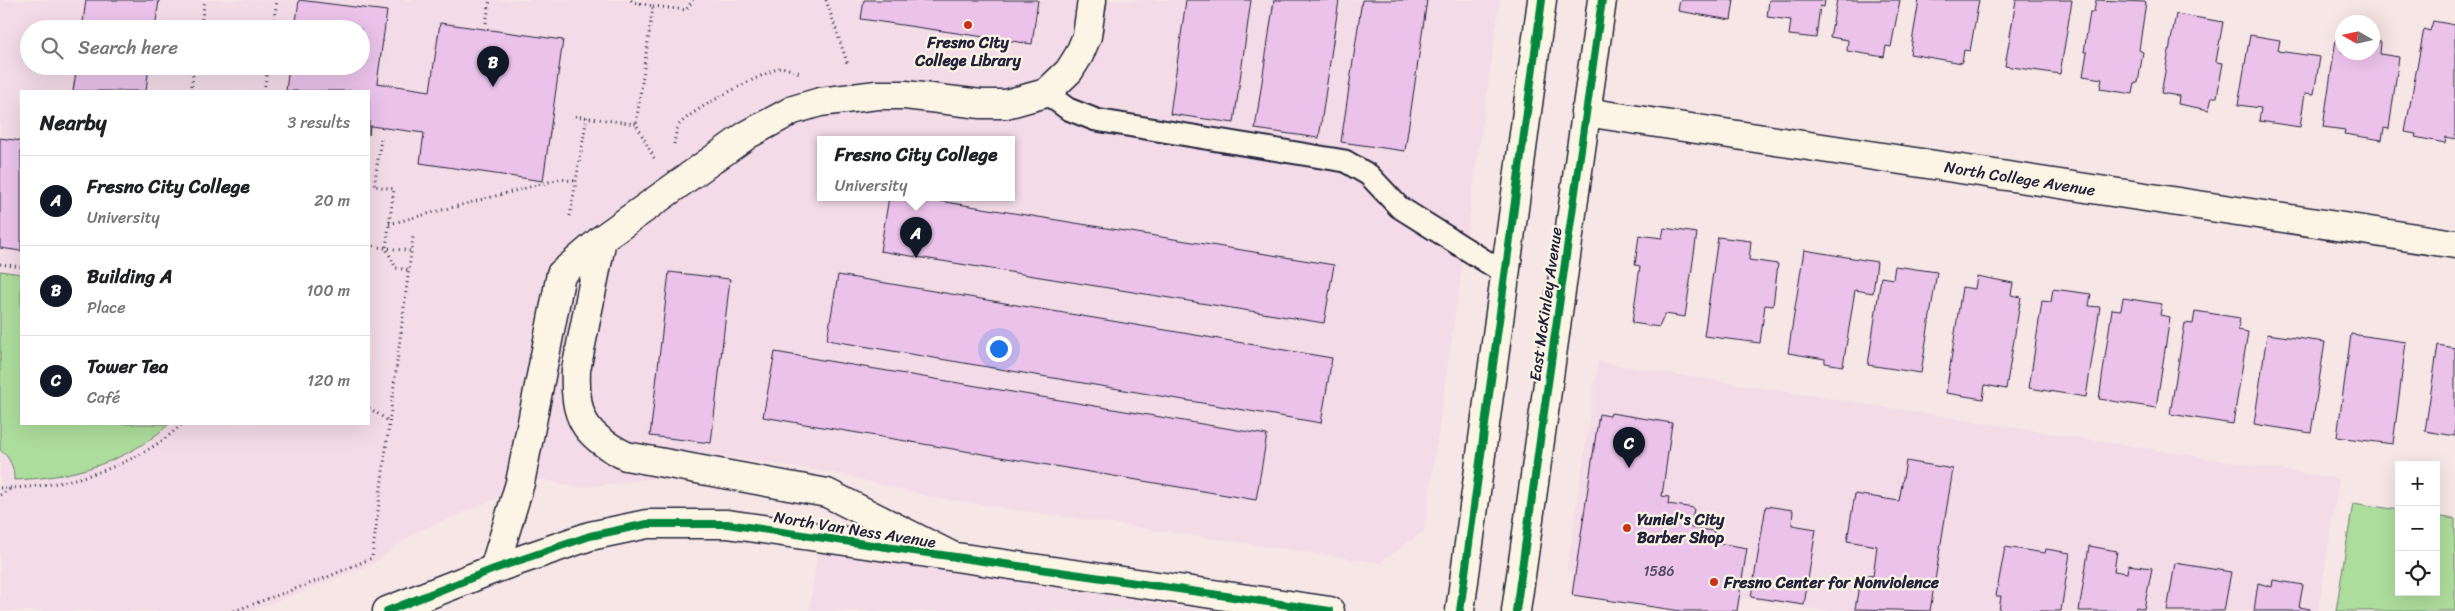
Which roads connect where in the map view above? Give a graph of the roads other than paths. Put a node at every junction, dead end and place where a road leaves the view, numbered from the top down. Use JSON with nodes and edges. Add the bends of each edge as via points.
{"nodes":[{"id":1,"x":1092,"y":0,"type":"edge"},
{"id":2,"x":1542,"y":0,"type":"edge"},
{"id":3,"x":1602,"y":0,"type":"edge"},
{"id":4,"x":1046,"y":94,"type":"junction"},
{"id":5,"x":1585,"y":112,"type":"junction"},
{"id":6,"x":602,"y":239,"type":"junction"},
{"id":7,"x":2455,"y":244,"type":"edge"},
{"id":8,"x":1506,"y":274,"type":"junction"},
{"id":9,"x":958,"y":559,"type":"junction"},
{"id":10,"x":494,"y":568,"type":"junction"},
{"id":11,"x":387,"y":611,"type":"edge"},
{"id":12,"x":1330,"y":611,"type":"edge"},
{"id":13,"x":1460,"y":611,"type":"edge"},
{"id":14,"x":1516,"y":611,"type":"edge"}],
"edges":[{"from":1,"to":4,"type":"street","via":[[1079,55],[1069,71]]},
{"from":2,"to":8,"type":"street"},
{"from":3,"to":5,"type":"street","name":"East McKinley Avenue"},
{"from":4,"to":6,"type":"street","via":[[1006,104],[877,95],[820,102],[793,110],[747,135]]},
{"from":4,"to":8,"type":"lane","via":[[1068,109],[1096,120],[1345,161],[1369,175],[1399,207]]},
{"from":5,"to":7,"type":"street","name":"North College Avenue"},
{"from":5,"to":14,"type":"street","name":"East McKinley Avenue"},
{"from":6,"to":9,"type":"street","via":[[575,388],[580,416],[600,442],[626,456],[827,493]]},
{"from":6,"to":10,"type":"street","via":[[561,274],[520,483]]},
{"from":8,"to":13,"type":"street"},
{"from":9,"to":10,"type":"street","name":"North Van Ness Avenue","via":[[727,524],[684,523],[647,524],[590,536]]},
{"from":9,"to":12,"type":"street","name":"North Van Ness Avenue"},
{"from":10,"to":11,"type":"street","name":"North Van Ness Avenue"}]}
